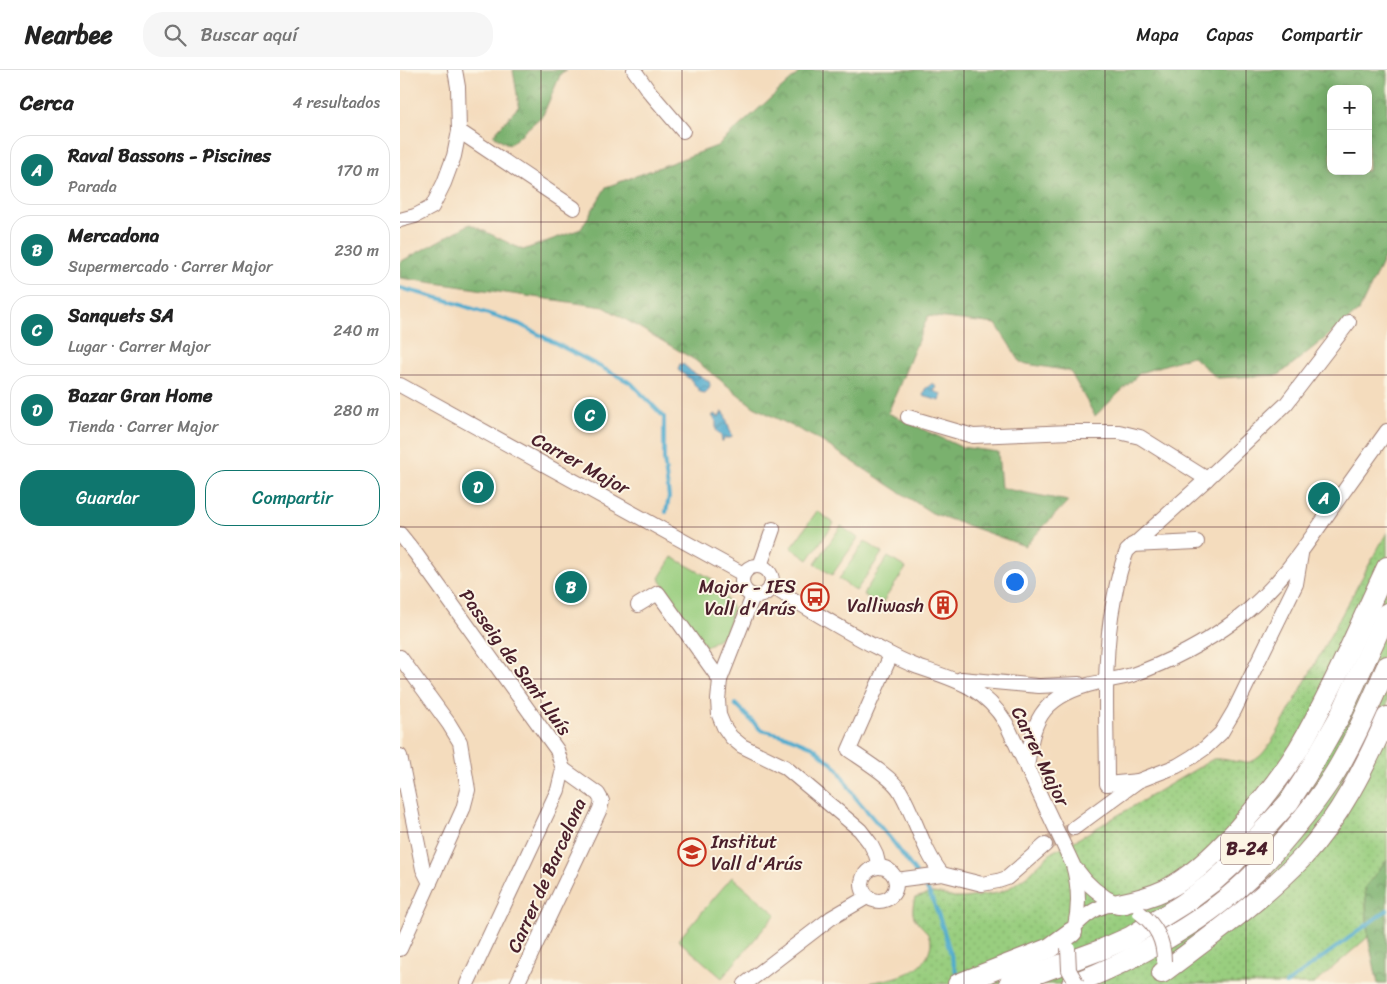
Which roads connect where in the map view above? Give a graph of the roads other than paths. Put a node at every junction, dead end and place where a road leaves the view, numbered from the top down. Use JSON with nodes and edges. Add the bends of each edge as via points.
{"nodes":[{"id":1,"x":455,"y":70,"type":"edge"},
{"id":2,"x":634,"y":70,"type":"edge"},
{"id":3,"x":459,"y":131,"type":"junction"},
{"id":4,"x":683,"y":131,"type":"dead end"},
{"id":5,"x":574,"y":208,"type":"dead end"},
{"id":6,"x":400,"y":220,"type":"edge"},
{"id":7,"x":1349,"y":322,"type":"dead end"},
{"id":8,"x":400,"y":384,"type":"edge"},
{"id":9,"x":908,"y":416,"type":"dead end"},
{"id":10,"x":1387,"y":431,"type":"edge"},
{"id":11,"x":1207,"y":479,"type":"junction"},
{"id":12,"x":773,"y":529,"type":"dead end"},
{"id":13,"x":400,"y":534,"type":"edge"},
{"id":14,"x":1197,"y":542,"type":"dead end"},
{"id":15,"x":1132,"y":545,"type":"junction"},
{"id":16,"x":1302,"y":552,"type":"junction"},
{"id":17,"x":760,"y":566,"type":"junction"},
{"id":18,"x":1387,"y":567,"type":"edge"},
{"id":19,"x":743,"y":574,"type":"junction"},
{"id":20,"x":771,"y":586,"type":"junction"},
{"id":21,"x":753,"y":596,"type":"junction"},
{"id":22,"x":638,"y":605,"type":"dead end"},
{"id":23,"x":1387,"y":613,"type":"edge"},
{"id":24,"x":891,"y":655,"type":"junction"},
{"id":25,"x":400,"y":658,"type":"edge"},
{"id":26,"x":1387,"y":666,"type":"edge"},
{"id":27,"x":953,"y":679,"type":"junction"},
{"id":28,"x":720,"y":680,"type":"junction"},
{"id":29,"x":1106,"y":682,"type":"junction"},
{"id":30,"x":1090,"y":684,"type":"junction"},
{"id":31,"x":1387,"y":718,"type":"edge"},
{"id":32,"x":400,"y":756,"type":"edge"},
{"id":33,"x":563,"y":769,"type":"junction"},
{"id":34,"x":1028,"y":769,"type":"junction"},
{"id":35,"x":1138,"y":781,"type":"junction"},
{"id":36,"x":1074,"y":828,"type":"tunnel mouth"},
{"id":37,"x":1044,"y":845,"type":"tunnel mouth"},
{"id":38,"x":1073,"y":865,"type":"junction"},
{"id":39,"x":879,"y":867,"type":"junction"},
{"id":40,"x":938,"y":874,"type":"junction"},
{"id":41,"x":901,"y":880,"type":"junction"},
{"id":42,"x":430,"y":883,"type":"junction"},
{"id":43,"x":867,"y":897,"type":"junction"},
{"id":44,"x":1118,"y":904,"type":"junction"},
{"id":45,"x":1072,"y":936,"type":"junction"},
{"id":46,"x":400,"y":948,"type":"edge"},
{"id":47,"x":1161,"y":973,"type":"edge"},
{"id":48,"x":467,"y":984,"type":"edge"},
{"id":49,"x":517,"y":984,"type":"edge"},
{"id":50,"x":746,"y":984,"type":"edge"},
{"id":51,"x":958,"y":984,"type":"edge"},
{"id":52,"x":1009,"y":984,"type":"edge"},
{"id":53,"x":1072,"y":984,"type":"edge"},
{"id":54,"x":1077,"y":984,"type":"edge"}],
"edges":[{"from":1,"to":3,"type":"street"},
{"from":2,"to":4,"type":"street"},
{"from":3,"to":5,"type":"street"},
{"from":3,"to":6,"type":"street","via":[[454,156],[436,200],[424,212]]},
{"from":7,"to":11,"type":"street","via":[[1286,404]]},
{"from":8,"to":19,"type":"street","name":"Carrer Major"},
{"from":9,"to":11,"type":"street","via":[[973,436],[1119,432],[1140,437]]},
{"from":10,"to":16,"type":"street"},
{"from":11,"to":15,"type":"street"},
{"from":12,"to":17,"type":"street"},
{"from":13,"to":33,"type":"street","name":"Passeig de Sant Lluís","via":[[557,750]]},
{"from":14,"to":15,"type":"street"},
{"from":15,"to":29,"type":"street","via":[[1121,566],[1109,625]]},
{"from":16,"to":29,"type":"street","via":[[1260,599],[1212,637],[1164,662]]},
{"from":16,"to":35,"type":"street","via":[[1296,584],[1234,712],[1221,732],[1205,748],[1177,766]]},
{"from":17,"to":19,"type":"street","via":[[750,567]]},
{"from":17,"to":20,"type":"street","via":[[769,572]]},
{"from":18,"to":44,"type":"highway","via":[[1299,748],[1266,795],[1220,848],[1183,879],[1150,896]]},
{"from":19,"to":21,"type":"street","via":[[744,589]]},
{"from":20,"to":21,"type":"street","via":[[764,594]]},
{"from":20,"to":24,"type":"street","name":"Carrer Major"},
{"from":21,"to":28,"type":"street"},
{"from":22,"to":28,"type":"street","via":[[658,593]]},
{"from":23,"to":52,"type":"highway","number":"B-24","via":[[1341,714],[1306,776],[1289,802],[1214,882],[1130,937]]},
{"from":24,"to":27,"type":"street","name":"Carrer Major"},
{"from":24,"to":40,"type":"street","via":[[849,750],[900,790]]},
{"from":25,"to":42,"type":"street","via":[[460,742],[468,790]]},
{"from":26,"to":53,"type":"highway","number":"B-24","via":[[1343,759],[1317,799],[1283,844],[1244,884],[1204,915],[1143,952]]},
{"from":27,"to":30,"type":"street","via":[[1040,686]]},
{"from":27,"to":34,"type":"street","name":"Carrer Major","via":[[983,695],[999,712]]},
{"from":28,"to":39,"type":"street","via":[[719,715],[731,737],[742,746],[785,767],[860,830],[870,843]]},
{"from":29,"to":30,"type":"street"},
{"from":29,"to":35,"type":"street","via":[[1107,784]]},
{"from":30,"to":34,"type":"street","via":[[1060,696],[1043,712],[1032,738]]},
{"from":31,"to":47,"type":"highway","via":[[1338,811],[1304,856],[1265,894]]},
{"from":32,"to":42,"type":"street","via":[[423,869]]},
{"from":33,"to":48,"type":"street","via":[[558,790]]},
{"from":33,"to":49,"type":"street","name":"Carrer de Barcelona","via":[[598,794],[602,801]]},
{"from":34,"to":38,"type":"street","name":"Carrer Major"},
{"from":35,"to":36,"type":"street"},
{"from":37,"to":40,"type":"street","via":[[1007,878],[998,881],[982,884]]},
{"from":38,"to":44,"type":"street","name":"Carrer Major","via":[[1091,888]]},
{"from":38,"to":45,"type":"street","name":"Carrer Major","via":[[1079,896]]},
{"from":39,"to":41,"type":"street"},
{"from":39,"to":43,"type":"street","via":[[864,875],[862,887]]},
{"from":40,"to":41,"type":"street"},
{"from":41,"to":43,"type":"street","via":[[890,897],[882,901]]},
{"from":42,"to":46,"type":"street"},
{"from":43,"to":50,"type":"street","via":[[831,918]]},
{"from":44,"to":45,"type":"street","via":[[1094,909]]},
{"from":44,"to":47,"type":"street","name":"Carrer Major","bridge":true,"via":[[1140,913],[1158,933],[1164,951]]},
{"from":45,"to":51,"type":"highway","via":[[1050,948]]},
{"from":45,"to":54,"type":"street","name":"Carrer Major","bridge":true,"via":[[1069,970]]}]}
